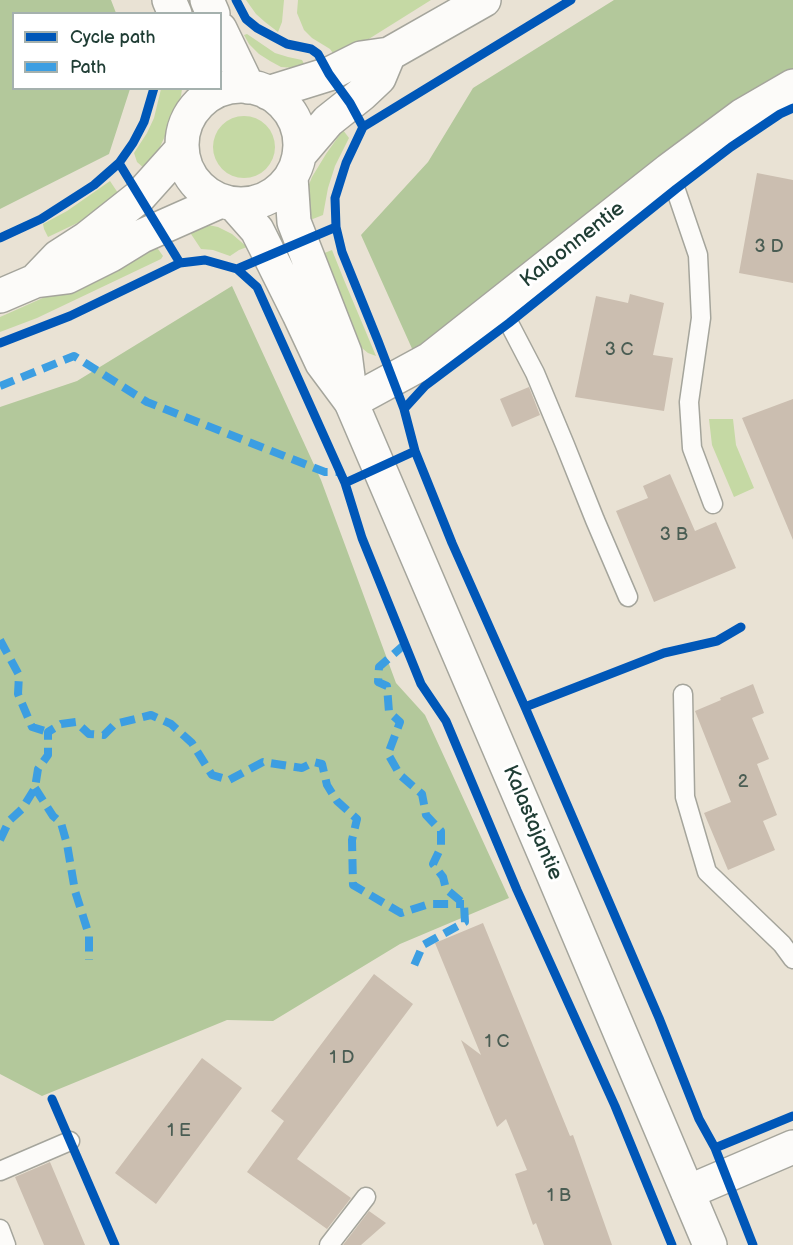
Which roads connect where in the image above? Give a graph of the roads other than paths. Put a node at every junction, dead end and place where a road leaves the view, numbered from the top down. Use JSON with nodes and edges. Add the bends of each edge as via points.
{"nodes":[{"id":1,"x":481,"y":1,"type":"edge"},
{"id":2,"x":222,"y":32,"type":"edge"},
{"id":3,"x":388,"y":54,"type":"junction"},
{"id":4,"x":793,"y":86,"type":"edge"},
{"id":5,"x":222,"y":89,"type":"edge"},
{"id":6,"x":220,"y":90,"type":"edge"},
{"id":7,"x":258,"y":90,"type":"junction"},
{"id":8,"x":199,"y":96,"type":"edge"},
{"id":9,"x":182,"y":148,"type":"junction"},
{"id":10,"x":295,"y":166,"type":"junction"},
{"id":11,"x":669,"y":170,"type":"junction"},
{"id":12,"x":228,"y":203,"type":"junction"},
{"id":13,"x":34,"y":281,"type":"junction"},
{"id":14,"x":0,"y":296,"type":"edge"},
{"id":15,"x":499,"y":304,"type":"junction"},
{"id":16,"x":351,"y":402,"type":"junction"},
{"id":17,"x":712,"y":504,"type":"dead end"},
{"id":18,"x":628,"y":597,"type":"dead end"},
{"id":19,"x":683,"y":694,"type":"dead end"},
{"id":20,"x":793,"y":959,"type":"edge"},
{"id":21,"x":70,"y":1142,"type":"dead end"},
{"id":22,"x":793,"y":1147,"type":"edge"},
{"id":23,"x":0,"y":1171,"type":"edge"},
{"id":24,"x":688,"y":1192,"type":"junction"},
{"id":25,"x":366,"y":1197,"type":"dead end"},
{"id":26,"x":0,"y":1229,"type":"edge"},
{"id":27,"x":6,"y":1245,"type":"edge"},
{"id":28,"x":329,"y":1245,"type":"edge"},
{"id":29,"x":710,"y":1245,"type":"edge"}],
"edges":[{"from":1,"to":3,"type":"main road"},
{"from":2,"to":7,"type":"main road"},
{"from":3,"to":7,"type":"main road","via":[[361,58],[329,74]]},
{"from":3,"to":10,"type":"main road","via":[[379,78],[328,121]]},
{"from":4,"to":11,"type":"main road","name":"Kalaonnentie","via":[[743,115]]},
{"from":5,"to":7,"type":"main road"},
{"from":6,"to":8,"type":"main road"},
{"from":7,"to":10,"type":"main road","via":[[280,102],[297,126],[300,141]]},
{"from":8,"to":9,"type":"main road","via":[[186,124]]},
{"from":9,"to":12,"type":"main road","via":[[194,181],[206,193]]},
{"from":9,"to":13,"type":"main road","via":[[139,196],[58,257]]},
{"from":10,"to":12,"type":"main road","via":[[283,188],[273,196],[247,204]]},
{"from":10,"to":16,"type":"main road","name":"Kalastajantie","via":[[294,222],[345,353]]},
{"from":11,"to":15,"type":"main road","name":"Kalaonnentie"},
{"from":11,"to":17,"type":"lane","via":[[698,255],[701,318],[689,402],[692,448]]},
{"from":12,"to":13,"type":"main road","via":[[142,236],[67,277]]},
{"from":12,"to":16,"type":"main road","name":"Kalastajantie","via":[[257,230],[322,363]]},
{"from":13,"to":14,"type":"main road"},
{"from":15,"to":16,"type":"main road","name":"Kalaonnentie","via":[[430,359]]},
{"from":15,"to":18,"type":"lane","via":[[536,373]]},
{"from":16,"to":24,"type":"main road","name":"Kalastajantie"},
{"from":19,"to":20,"type":"lane","via":[[685,797],[707,872]]},
{"from":21,"to":23,"type":"lane"},
{"from":22,"to":24,"type":"main road"},
{"from":24,"to":29,"type":"main road","name":"Kalastajantie"},
{"from":25,"to":28,"type":"lane"},
{"from":26,"to":27,"type":"lane"}]}
